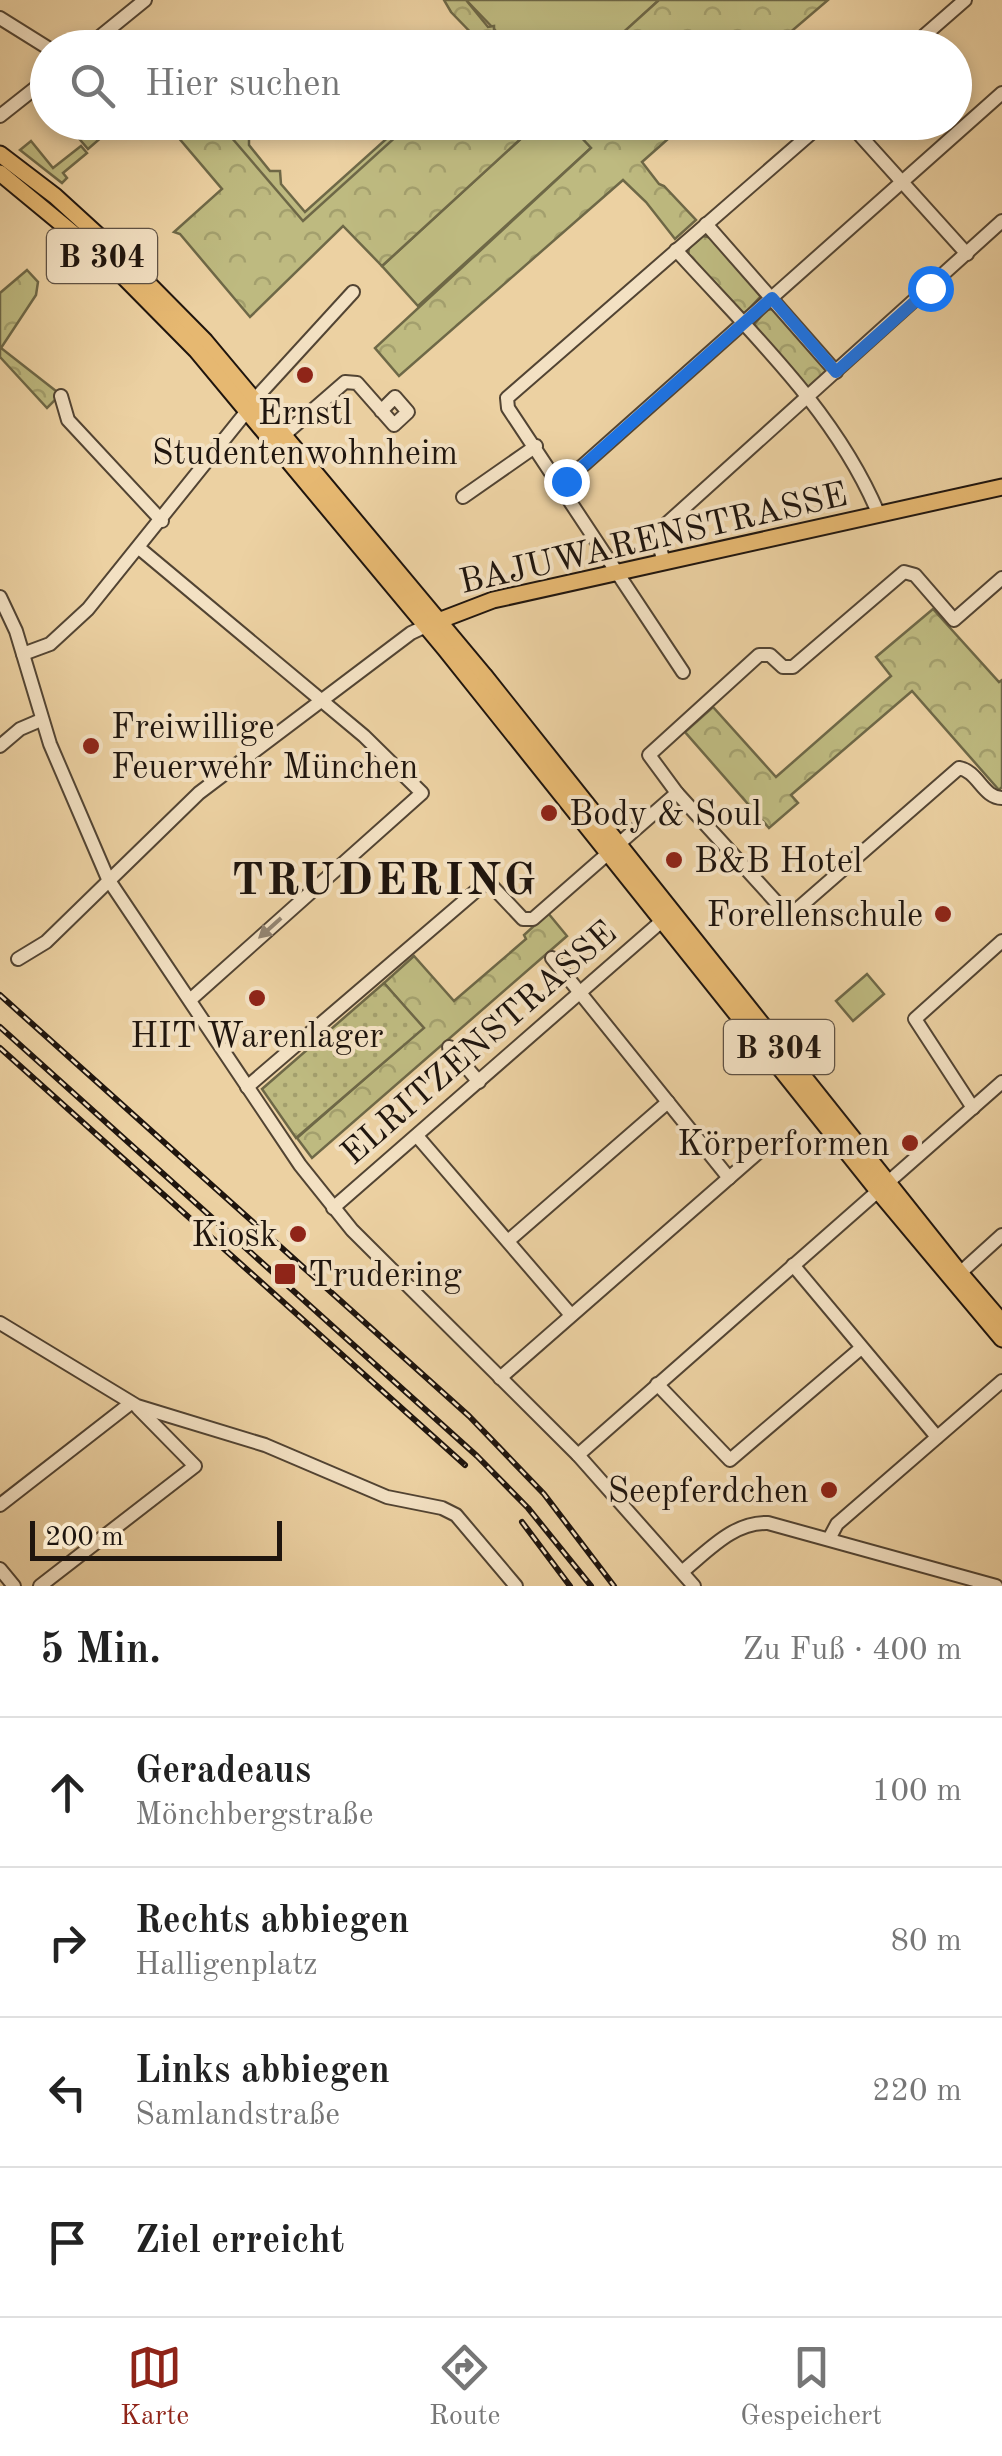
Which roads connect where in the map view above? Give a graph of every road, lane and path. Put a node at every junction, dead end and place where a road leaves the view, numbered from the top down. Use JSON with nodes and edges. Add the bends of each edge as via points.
{"nodes":[{"id":1,"x":965,"y":0,"type":"edge"},
{"id":2,"x":136,"y":3,"type":"edge"},
{"id":3,"x":0,"y":18,"type":"edge"},
{"id":4,"x":106,"y":30,"type":"edge"},
{"id":5,"x":931,"y":30,"type":"edge"},
{"id":6,"x":30,"y":37,"type":"edge"},
{"id":7,"x":30,"y":92,"type":"edge"},
{"id":8,"x":1002,"y":93,"type":"edge"},
{"id":9,"x":0,"y":116,"type":"edge"},
{"id":10,"x":972,"y":120,"type":"edge"},
{"id":11,"x":803,"y":140,"type":"edge"},
{"id":12,"x":864,"y":140,"type":"edge"},
{"id":13,"x":949,"y":140,"type":"edge"},
{"id":14,"x":0,"y":154,"type":"edge"},
{"id":15,"x":0,"y":172,"type":"edge"},
{"id":16,"x":902,"y":182,"type":"junction"},
{"id":17,"x":1002,"y":222,"type":"edge"},
{"id":18,"x":706,"y":224,"type":"junction"},
{"id":19,"x":676,"y":250,"type":"junction"},
{"id":20,"x":968,"y":254,"type":"junction"},
{"id":21,"x":352,"y":292,"type":"dead end"},
{"id":22,"x":772,"y":298,"type":"junction"},
{"id":23,"x":743,"y":324,"type":"junction"},
{"id":24,"x":836,"y":372,"type":"junction"},
{"id":25,"x":61,"y":396,"type":"dead end"},
{"id":26,"x":807,"y":398,"type":"junction"},
{"id":27,"x":251,"y":405,"type":"junction"},
{"id":28,"x":381,"y":411,"type":"dead end"},
{"id":29,"x":284,"y":435,"type":"junction"},
{"id":30,"x":536,"y":446,"type":"junction"},
{"id":31,"x":561,"y":485,"type":"junction"},
{"id":32,"x":1002,"y":487,"type":"edge"},
{"id":33,"x":463,"y":497,"type":"dead end"},
{"id":34,"x":879,"y":515,"type":"junction"},
{"id":35,"x":162,"y":521,"type":"junction"},
{"id":36,"x":139,"y":548,"type":"junction"},
{"id":37,"x":664,"y":562,"type":"junction"},
{"id":38,"x":617,"y":572,"type":"junction"},
{"id":39,"x":1002,"y":578,"type":"edge"},
{"id":40,"x":0,"y":597,"type":"edge"},
{"id":41,"x":432,"y":623,"type":"junction"},
{"id":42,"x":24,"y":654,"type":"junction"},
{"id":43,"x":683,"y":672,"type":"dead end"},
{"id":44,"x":320,"y":700,"type":"junction"},
{"id":45,"x":42,"y":720,"type":"junction"},
{"id":46,"x":0,"y":746,"type":"edge"},
{"id":47,"x":677,"y":793,"type":"junction"},
{"id":48,"x":1002,"y":798,"type":"edge"},
{"id":49,"x":614,"y":848,"type":"junction"},
{"id":50,"x":108,"y":880,"type":"junction"},
{"id":51,"x":663,"y":920,"type":"junction"},
{"id":52,"x":1002,"y":941,"type":"edge"},
{"id":53,"x":552,"y":958,"type":"dead end"},
{"id":54,"x":18,"y":959,"type":"dead end"},
{"id":55,"x":579,"y":992,"type":"junction"},
{"id":56,"x":190,"y":1000,"type":"junction"},
{"id":57,"x":449,"y":1047,"type":"dead end"},
{"id":58,"x":479,"y":1082,"type":"junction"},
{"id":59,"x":1002,"y":1082,"type":"edge"},
{"id":60,"x":247,"y":1087,"type":"junction"},
{"id":61,"x":668,"y":1102,"type":"junction"},
{"id":62,"x":973,"y":1108,"type":"junction"},
{"id":63,"x":417,"y":1136,"type":"junction"},
{"id":64,"x":762,"y":1149,"type":"dead end"},
{"id":65,"x":728,"y":1178,"type":"junction"},
{"id":66,"x":883,"y":1186,"type":"junction"},
{"id":67,"x":333,"y":1208,"type":"junction"},
{"id":68,"x":1002,"y":1235,"type":"edge"},
{"id":69,"x":508,"y":1241,"type":"junction"},
{"id":70,"x":793,"y":1264,"type":"junction"},
{"id":71,"x":960,"y":1273,"type":"junction"},
{"id":72,"x":571,"y":1315,"type":"junction"},
{"id":73,"x":1002,"y":1322,"type":"edge"},
{"id":74,"x":0,"y":1323,"type":"edge"},
{"id":75,"x":1002,"y":1338,"type":"edge"},
{"id":76,"x":860,"y":1349,"type":"junction"},
{"id":77,"x":500,"y":1378,"type":"junction"},
{"id":78,"x":1002,"y":1380,"type":"edge"},
{"id":79,"x":656,"y":1384,"type":"junction"},
{"id":80,"x":134,"y":1404,"type":"junction"},
{"id":81,"x":168,"y":1416,"type":"junction"},
{"id":82,"x":163,"y":1430,"type":"junction"},
{"id":83,"x":937,"y":1437,"type":"junction"},
{"id":84,"x":578,"y":1455,"type":"junction"},
{"id":85,"x":0,"y":1505,"type":"edge"},
{"id":86,"x":829,"y":1539,"type":"junction"},
{"id":87,"x":0,"y":1569,"type":"edge"},
{"id":88,"x":683,"y":1572,"type":"junction"},
{"id":89,"x":14,"y":1586,"type":"edge"},
{"id":90,"x":40,"y":1586,"type":"edge"},
{"id":91,"x":516,"y":1586,"type":"edge"},
{"id":92,"x":694,"y":1586,"type":"edge"},
{"id":93,"x":996,"y":1586,"type":"edge"}],
"edges":[{"from":1,"to":5,"type":"street"},
{"from":2,"to":4,"type":"street"},
{"from":3,"to":6,"type":"street"},
{"from":7,"to":9,"type":"street"},
{"from":8,"to":10,"type":"street"},
{"from":11,"to":18,"type":"street"},
{"from":12,"to":16,"type":"street"},
{"from":13,"to":16,"type":"street"},
{"from":14,"to":27,"type":"main road","number":"B 304","via":[[124,258],[206,341]]},
{"from":15,"to":27,"type":"main road","number":"B 304","via":[[155,306]]},
{"from":16,"to":20,"type":"street"},
{"from":16,"to":22,"type":"street"},
{"from":17,"to":20,"type":"street"},
{"from":18,"to":19,"type":"street"},
{"from":18,"to":22,"type":"street"},
{"from":19,"to":23,"type":"street"},
{"from":19,"to":30,"type":"street","via":[[506,398]]},
{"from":20,"to":24,"type":"street"},
{"from":21,"to":27,"type":"street"},
{"from":22,"to":23,"type":"street"},
{"from":22,"to":24,"type":"street"},
{"from":23,"to":26,"type":"street"},
{"from":23,"to":31,"type":"street"},
{"from":24,"to":26,"type":"street"},
{"from":25,"to":35,"type":"street","via":[[68,420]]},
{"from":26,"to":34,"type":"street","via":[[854,460]]},
{"from":26,"to":37,"type":"street","via":[[664,526],[657,538]]},
{"from":27,"to":29,"type":"main road","number":"B 304"},
{"from":27,"to":35,"type":"street"},
{"from":27,"to":41,"type":"main road","number":"B 304"},
{"from":28,"to":29,"type":"street","via":[[357,383],[345,382]]},
{"from":29,"to":41,"type":"main road","number":"B 304"},
{"from":30,"to":31,"type":"street"},
{"from":30,"to":33,"type":"street"},
{"from":31,"to":38,"type":"street"},
{"from":32,"to":34,"type":"main road","name":"BAJUWARENSTRASSE"},
{"from":34,"to":37,"type":"main road","name":"BAJUWARENSTRASSE"},
{"from":35,"to":36,"type":"street"},
{"from":36,"to":42,"type":"street","via":[[72,625]]},
{"from":36,"to":44,"type":"street"},
{"from":37,"to":38,"type":"main road","name":"BAJUWARENSTRASSE"},
{"from":38,"to":41,"type":"main road","name":"BAJUWARENSTRASSE","via":[[480,603]]},
{"from":38,"to":43,"type":"street"},
{"from":39,"to":47,"type":"street","via":[[954,620],[915,575],[904,572],[793,667],[758,655],[651,751],[650,760]]},
{"from":40,"to":42,"type":"street"},
{"from":41,"to":44,"type":"street","name":"BAJUWARENSTRASSE"},
{"from":41,"to":49,"type":"main road","number":"B 304"},
{"from":42,"to":45,"type":"street"},
{"from":44,"to":50,"type":"street","name":"BAJUWARENSTRASSE","via":[[199,793]]},
{"from":44,"to":56,"type":"street","one_way":true,"via":[[422,794]]},
{"from":45,"to":46,"type":"street"},
{"from":45,"to":50,"type":"street"},
{"from":47,"to":48,"type":"street","via":[[787,914],[959,768]]},
{"from":47,"to":49,"type":"street"},
{"from":49,"to":51,"type":"main road","number":"B 304"},
{"from":49,"to":60,"type":"street","via":[[533,919],[523,919],[484,884]]},
{"from":49,"to":66,"type":"main road","number":"B 304"},
{"from":50,"to":54,"type":"street","name":"BAJUWARENSTRASSE","via":[[46,942]]},
{"from":50,"to":56,"type":"street"},
{"from":51,"to":55,"type":"street","name":"ELRITZENSTRASSE"},
{"from":51,"to":66,"type":"main road","number":"B 304"},
{"from":52,"to":62,"type":"street","via":[[915,1019]]},
{"from":53,"to":55,"type":"street"},
{"from":55,"to":58,"type":"street","name":"ELRITZENSTRASSE"},
{"from":55,"to":61,"type":"street"},
{"from":56,"to":60,"type":"street"},
{"from":57,"to":58,"type":"street"},
{"from":58,"to":63,"type":"street","name":"ELRITZENSTRASSE"},
{"from":59,"to":62,"type":"street"},
{"from":60,"to":67,"type":"street"},
{"from":61,"to":65,"type":"street"},
{"from":61,"to":69,"type":"street"},
{"from":62,"to":66,"type":"street"},
{"from":63,"to":67,"type":"street","name":"ELRITZENSTRASSE"},
{"from":63,"to":69,"type":"street"},
{"from":64,"to":65,"type":"street"},
{"from":65,"to":72,"type":"street"},
{"from":66,"to":70,"type":"street"},
{"from":66,"to":71,"type":"main road","number":"B 304"},
{"from":66,"to":75,"type":"main road","number":"B 304"},
{"from":67,"to":77,"type":"street"},
{"from":68,"to":71,"type":"street"},
{"from":69,"to":72,"type":"street"},
{"from":70,"to":76,"type":"street"},
{"from":70,"to":79,"type":"street"},
{"from":71,"to":73,"type":"main road","number":"B 304"},
{"from":72,"to":77,"type":"street"},
{"from":74,"to":80,"type":"street"},
{"from":76,"to":79,"type":"street","via":[[730,1460]]},
{"from":76,"to":83,"type":"street"},
{"from":77,"to":84,"type":"street"},
{"from":78,"to":83,"type":"street"},
{"from":79,"to":84,"type":"street"},
{"from":80,"to":81,"type":"street"},
{"from":80,"to":82,"type":"street"},
{"from":80,"to":85,"type":"street"},
{"from":81,"to":82,"type":"street"},
{"from":81,"to":91,"type":"street","via":[[265,1445],[386,1497],[442,1508],[456,1515]]},
{"from":82,"to":90,"type":"street","via":[[195,1466]]},
{"from":83,"to":86,"type":"street","via":[[837,1524]]},
{"from":84,"to":88,"type":"street"},
{"from":86,"to":88,"type":"street","via":[[754,1523],[736,1529]]},
{"from":86,"to":93,"type":"street"},
{"from":87,"to":89,"type":"street"},
{"from":88,"to":92,"type":"street"}]}
